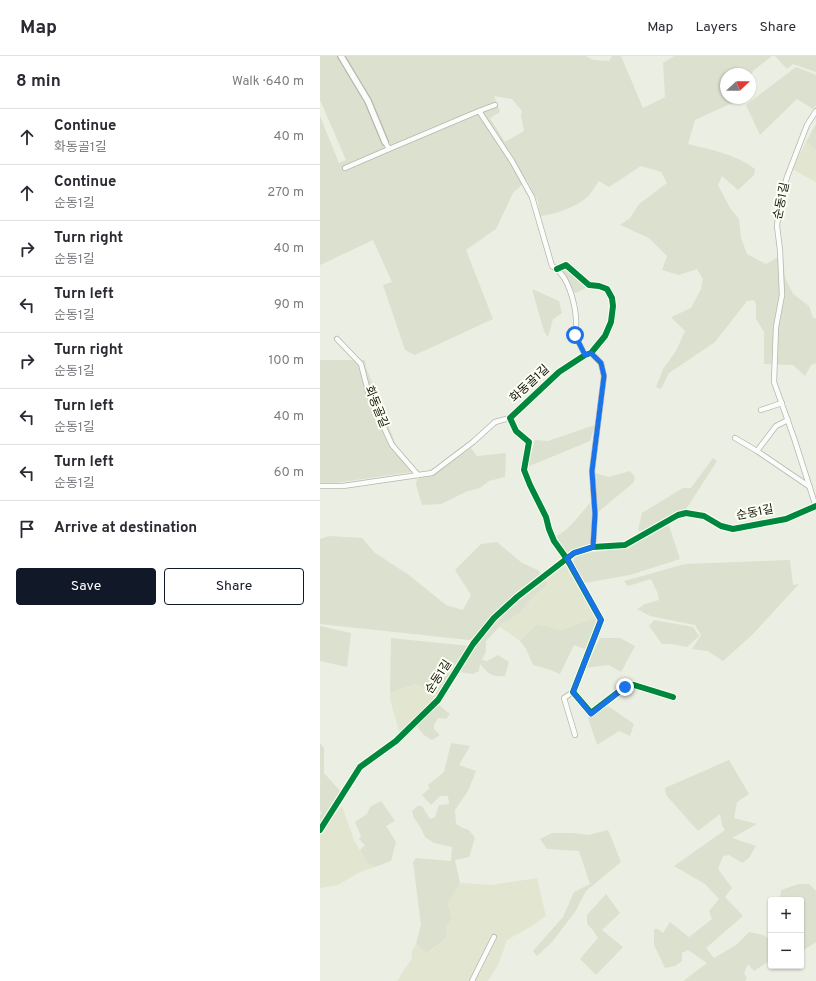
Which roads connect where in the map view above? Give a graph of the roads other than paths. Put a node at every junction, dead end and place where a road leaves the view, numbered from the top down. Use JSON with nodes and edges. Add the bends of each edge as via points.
{"nodes":[{"id":1,"x":341,"y":56,"type":"edge"},
{"id":2,"x":495,"y":105,"type":"dead end"},
{"id":3,"x":480,"y":111,"type":"junction"},
{"id":4,"x":816,"y":111,"type":"edge"},
{"id":5,"x":385,"y":142,"type":"joint"},
{"id":6,"x":388,"y":149,"type":"junction"},
{"id":7,"x":345,"y":168,"type":"dead end"},
{"id":8,"x":557,"y":269,"type":"junction"},
{"id":9,"x":337,"y":339,"type":"dead end"},
{"id":10,"x":591,"y":353,"type":"junction"},
{"id":11,"x":585,"y":355,"type":"junction"},
{"id":12,"x":782,"y":403,"type":"junction"},
{"id":13,"x":761,"y":410,"type":"dead end"},
{"id":14,"x":510,"y":418,"type":"junction"},
{"id":15,"x":788,"y":420,"type":"junction"},
{"id":16,"x":735,"y":438,"type":"dead end"},
{"id":17,"x":757,"y":451,"type":"junction"},
{"id":18,"x":418,"y":475,"type":"junction"},
{"id":19,"x":320,"y":486,"type":"edge"},
{"id":20,"x":810,"y":487,"type":"junction"},
{"id":21,"x":816,"y":506,"type":"edge"},
{"id":22,"x":593,"y":547,"type":"junction"},
{"id":23,"x":567,"y":558,"type":"junction"},
{"id":24,"x":573,"y":692,"type":"junction"},
{"id":25,"x":673,"y":697,"type":"dead end"},
{"id":26,"x":575,"y":735,"type":"dead end"},
{"id":27,"x":320,"y":830,"type":"edge"},
{"id":28,"x":494,"y":937,"type":"dead end"},
{"id":29,"x":472,"y":981,"type":"edge"}],
"edges":[{"from":1,"to":5,"type":"street","via":[[368,101]]},
{"from":2,"to":3,"type":"street"},
{"from":3,"to":6,"type":"street"},
{"from":3,"to":8,"type":"street","via":[[532,197],[552,266]]},
{"from":4,"to":12,"type":"street","name":"순동1길","via":[[807,125],[787,177],[780,201],[777,226],[782,295],[776,327],[774,382]]},
{"from":5,"to":6,"type":"street"},
{"from":6,"to":7,"type":"street"},
{"from":8,"to":10,"type":"street","via":[[566,265],[589,285],[607,290],[612,298],[611,322],[605,336]]},
{"from":8,"to":11,"type":"street","via":[[573,299],[577,327],[575,335]]},
{"from":9,"to":18,"type":"street","name":"화동골길","via":[[361,364],[369,395],[392,445]]},
{"from":10,"to":11,"type":"street","name":"화동골1길"},
{"from":10,"to":22,"type":"street","via":[[601,363],[604,376],[592,471],[595,514]]},
{"from":11,"to":14,"type":"street","name":"화동골1길","via":[[559,372]]},
{"from":12,"to":13,"type":"street"},
{"from":12,"to":15,"type":"street","name":"순동1길"},
{"from":14,"to":18,"type":"street","via":[[495,422],[432,473]]},
{"from":14,"to":23,"type":"street","name":"화동골1길","via":[[516,431],[530,442],[524,470],[554,541]]},
{"from":15,"to":17,"type":"street","via":[[776,426]]},
{"from":15,"to":20,"type":"street","name":"순동1길"},
{"from":16,"to":17,"type":"street"},
{"from":17,"to":20,"type":"street"},
{"from":18,"to":19,"type":"street","via":[[343,486]]},
{"from":20,"to":21,"type":"street","name":"순동1길"},
{"from":21,"to":22,"type":"street","name":"순동1길","via":[[786,518],[733,529],[721,526],[704,516],[686,513],[625,545]]},
{"from":22,"to":23,"type":"street","name":"순동1길"},
{"from":23,"to":24,"type":"street","via":[[601,620]]},
{"from":23,"to":27,"type":"street","name":"순동1길","via":[[494,618],[473,644],[438,700],[396,741],[360,767]]},
{"from":24,"to":25,"type":"street","via":[[591,714],[625,687],[634,685]]},
{"from":24,"to":26,"type":"street","via":[[564,698]]},
{"from":28,"to":29,"type":"street"}]}
